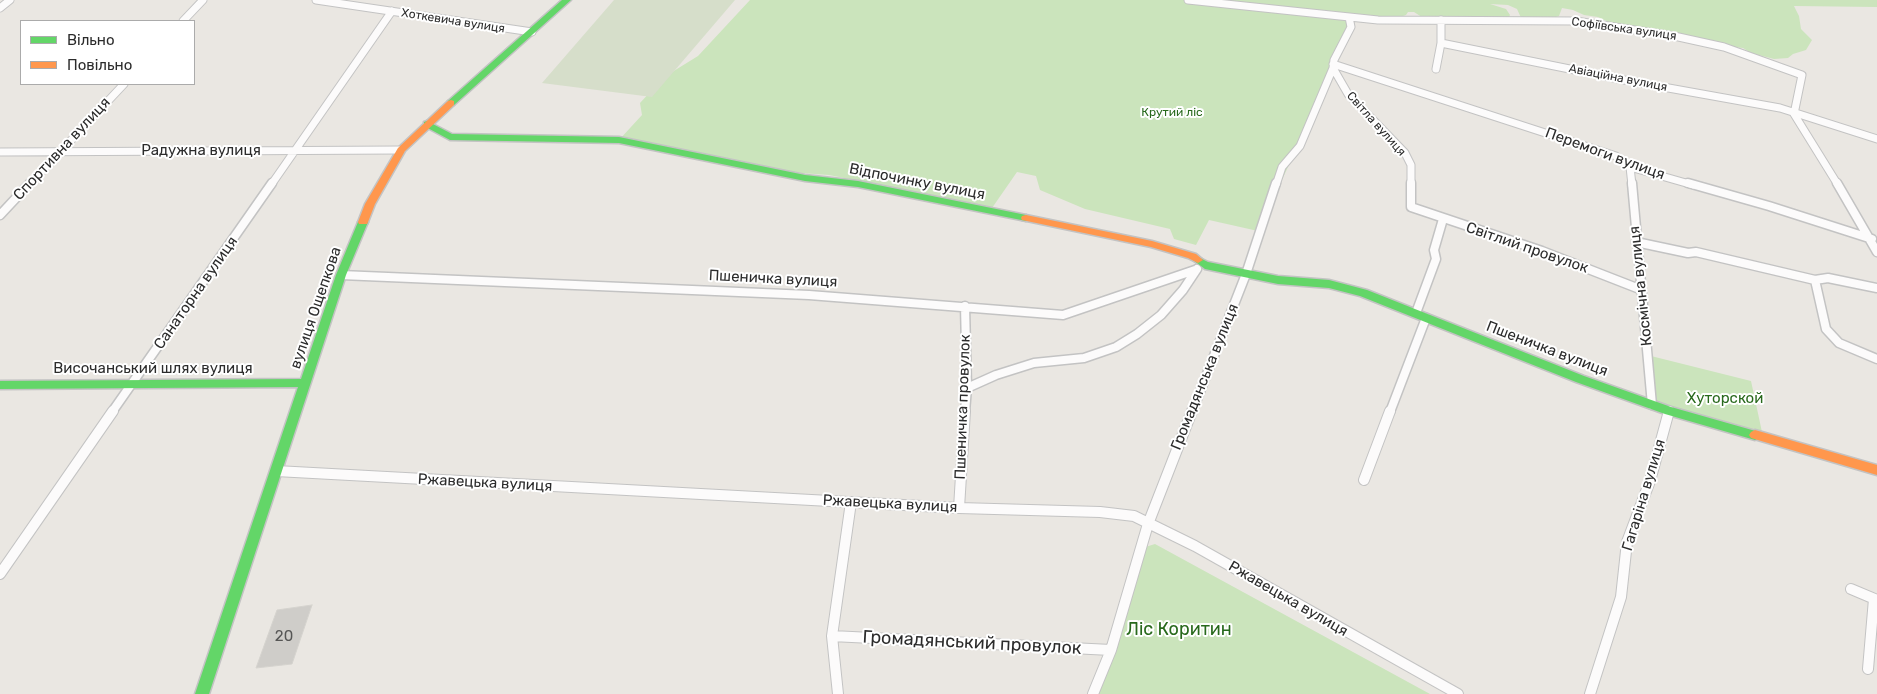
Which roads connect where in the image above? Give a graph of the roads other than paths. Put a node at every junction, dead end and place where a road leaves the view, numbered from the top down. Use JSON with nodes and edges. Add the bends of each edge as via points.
{"nodes":[{"id":1,"x":10,"y":0,"type":"edge"},
{"id":2,"x":203,"y":0,"type":"edge"},
{"id":3,"x":316,"y":0,"type":"edge"},
{"id":4,"x":568,"y":0,"type":"edge"},
{"id":5,"x":1188,"y":0,"type":"edge"},
{"id":6,"x":0,"y":8,"type":"edge"},
{"id":7,"x":392,"y":12,"type":"junction"},
{"id":8,"x":1349,"y":17,"type":"junction"},
{"id":9,"x":184,"y":20,"type":"edge"},
{"id":10,"x":1441,"y":20,"type":"junction"},
{"id":11,"x":532,"y":32,"type":"junction"},
{"id":12,"x":1441,"y":43,"type":"junction"},
{"id":13,"x":1333,"y":66,"type":"junction"},
{"id":14,"x":1436,"y":69,"type":"dead end"},
{"id":15,"x":123,"y":85,"type":"edge"},
{"id":16,"x":1794,"y":114,"type":"junction"},
{"id":17,"x":428,"y":124,"type":"junction"},
{"id":18,"x":1877,"y":139,"type":"edge"},
{"id":19,"x":401,"y":150,"type":"junction"},
{"id":20,"x":294,"y":151,"type":"junction"},
{"id":21,"x":0,"y":152,"type":"edge"},
{"id":22,"x":60,"y":152,"type":"junction"},
{"id":23,"x":1630,"y":167,"type":"junction"},
{"id":24,"x":1411,"y":208,"type":"joint"},
{"id":25,"x":0,"y":215,"type":"edge"},
{"id":26,"x":1443,"y":219,"type":"junction"},
{"id":27,"x":1874,"y":240,"type":"edge"},
{"id":28,"x":1636,"y":242,"type":"junction"},
{"id":29,"x":1877,"y":252,"type":"edge"},
{"id":30,"x":1200,"y":267,"type":"junction"},
{"id":31,"x":1246,"y":274,"type":"junction"},
{"id":32,"x":341,"y":275,"type":"junction"},
{"id":33,"x":1815,"y":280,"type":"junction"},
{"id":34,"x":1877,"y":288,"type":"edge"},
{"id":35,"x":1642,"y":290,"type":"junction"},
{"id":36,"x":965,"y":306,"type":"junction"},
{"id":37,"x":1421,"y":316,"type":"junction"},
{"id":38,"x":1877,"y":359,"type":"edge"},
{"id":39,"x":306,"y":383,"type":"junction"},
{"id":40,"x":133,"y":384,"type":"junction"},
{"id":41,"x":0,"y":385,"type":"edge"},
{"id":42,"x":967,"y":388,"type":"junction"},
{"id":43,"x":1652,"y":405,"type":"junction"},
{"id":44,"x":1669,"y":411,"type":"junction"},
{"id":45,"x":1877,"y":470,"type":"edge"},
{"id":46,"x":276,"y":472,"type":"junction"},
{"id":47,"x":1364,"y":480,"type":"dead end"},
{"id":48,"x":851,"y":502,"type":"junction"},
{"id":49,"x":959,"y":508,"type":"junction"},
{"id":50,"x":1148,"y":524,"type":"junction"},
{"id":51,"x":0,"y":574,"type":"edge"},
{"id":52,"x":1851,"y":589,"type":"dead end"},
{"id":53,"x":1875,"y":600,"type":"edge"},
{"id":54,"x":832,"y":636,"type":"junction"},
{"id":55,"x":1111,"y":650,"type":"junction"},
{"id":56,"x":1868,"y":669,"type":"dead end"},
{"id":57,"x":202,"y":694,"type":"edge"},
{"id":58,"x":838,"y":694,"type":"edge"},
{"id":59,"x":1093,"y":694,"type":"edge"},
{"id":60,"x":1458,"y":694,"type":"edge"},
{"id":61,"x":1590,"y":694,"type":"edge"}],
"edges":[{"from":1,"to":6,"type":"street"},
{"from":2,"to":9,"type":"street"},
{"from":3,"to":7,"type":"street","name":"Хоткевича вулиця"},
{"from":4,"to":11,"type":"main road","name":"вулиця Ощепкова"},
{"from":5,"to":8,"type":"street","name":"Софіївська вулиця"},
{"from":7,"to":11,"type":"street","name":"Хоткевича вулиця"},
{"from":7,"to":20,"type":"street","name":"Санаторна вулиця"},
{"from":8,"to":10,"type":"street","name":"Софіївська вулиця"},
{"from":8,"to":13,"type":"street","via":[[1351,27]]},
{"from":10,"to":12,"type":"street"},
{"from":10,"to":16,"type":"street","name":"Софіївська вулиця","via":[[1576,20],[1724,47],[1802,75]]},
{"from":11,"to":17,"type":"main road","name":"вулиця Ощепкова"},
{"from":12,"to":14,"type":"street"},
{"from":12,"to":16,"type":"street","name":"Авіаційна вулиця","via":[[1780,108]]},
{"from":13,"to":23,"type":"street","name":"Перемоги вулиця","via":[[1430,94],[1616,156]]},
{"from":13,"to":24,"type":"street","name":"Світла вулиця","via":[[1348,94],[1405,153],[1411,165]]},
{"from":13,"to":31,"type":"street","name":"Громадянська вулиця","via":[[1300,146],[1282,167]]},
{"from":15,"to":22,"type":"street","name":"Спортивна вулиця"},
{"from":16,"to":18,"type":"street","name":"Авіаційна вулиця"},
{"from":16,"to":27,"type":"street"},
{"from":17,"to":19,"type":"main road","name":"вулиця Ощепкова"},
{"from":17,"to":30,"type":"main road","name":"Відпочинку вулиця","via":[[450,137],[619,140],[806,178],[868,186],[1152,244],[1192,256]]},
{"from":19,"to":20,"type":"street","name":"Радужна вулиця"},
{"from":19,"to":32,"type":"main road","name":"вулиця Ощепкова","via":[[370,204]]},
{"from":20,"to":22,"type":"street","name":"Радужна вулиця"},
{"from":20,"to":40,"type":"street","name":"Санаторна вулиця"},
{"from":21,"to":22,"type":"street","name":"Радужна вулиця"},
{"from":22,"to":25,"type":"street","name":"Спортивна вулиця"},
{"from":23,"to":27,"type":"street","name":"Перемоги вулиця"},
{"from":23,"to":28,"type":"street","name":"Космічна вулиця"},
{"from":24,"to":26,"type":"street","name":"Світлий провулок"},
{"from":26,"to":35,"type":"street","name":"Світлий провулок"},
{"from":26,"to":37,"type":"street"},
{"from":27,"to":29,"type":"street"},
{"from":28,"to":33,"type":"street","via":[[1696,252]]},
{"from":28,"to":35,"type":"street","name":"Космічна вулиця"},
{"from":30,"to":31,"type":"main road","name":"Пшеничка вулиця"},
{"from":30,"to":36,"type":"street","name":"Пшеничка вулиця","via":[[1064,314]]},
{"from":30,"to":42,"type":"street","via":[[1161,315],[1116,346],[1084,358],[1034,363]]},
{"from":31,"to":37,"type":"main road","name":"Пшеничка вулиця","via":[[1329,284],[1363,293]]},
{"from":31,"to":50,"type":"street","name":"Громадянська вулиця"},
{"from":32,"to":36,"type":"street","name":"Пшеничка вулиця","via":[[799,294]]},
{"from":32,"to":39,"type":"main road","name":"вулиця Ощепкова"},
{"from":33,"to":34,"type":"street","via":[[1828,278]]},
{"from":33,"to":38,"type":"street","via":[[1826,329],[1839,343]]},
{"from":35,"to":43,"type":"street","name":"Космічна вулиця"},
{"from":36,"to":42,"type":"street","name":"Пшеничка провулок"},
{"from":37,"to":43,"type":"main road","name":"Пшеничка вулиця"},
{"from":37,"to":47,"type":"street"},
{"from":39,"to":40,"type":"main road","name":"Височанський шлях вулиця"},
{"from":39,"to":46,"type":"main road","name":"вулиця Ощепкова"},
{"from":40,"to":41,"type":"main road","name":"Височанський шлях вулиця"},
{"from":40,"to":51,"type":"street","name":"Санаторна вулиця"},
{"from":42,"to":49,"type":"street","name":"Пшеничка провулок"},
{"from":43,"to":44,"type":"main road","name":"Пшеничка вулиця"},
{"from":44,"to":45,"type":"main road","name":"Пшеничка вулиця"},
{"from":44,"to":61,"type":"street","name":"Гагаріна вулиця","via":[[1650,481],[1627,542],[1621,596]]},
{"from":46,"to":48,"type":"street","name":"Ржавецька вулиця"},
{"from":46,"to":57,"type":"main road","name":"вулиця Ощепкова"},
{"from":48,"to":49,"type":"street","name":"Ржавецька вулиця"},
{"from":48,"to":54,"type":"street"},
{"from":49,"to":50,"type":"street","name":"Ржавецька вулиця","via":[[1100,512],[1134,516]]},
{"from":50,"to":55,"type":"street","name":"Громадянська вулиця"},
{"from":50,"to":60,"type":"street","name":"Ржавецька вулиця","via":[[1195,546]]},
{"from":52,"to":53,"type":"street"},
{"from":53,"to":56,"type":"street"},
{"from":54,"to":55,"type":"street","name":"Громадянський провулок"},
{"from":54,"to":58,"type":"street"},
{"from":55,"to":59,"type":"street","name":"Громадянська вулиця"}]}
